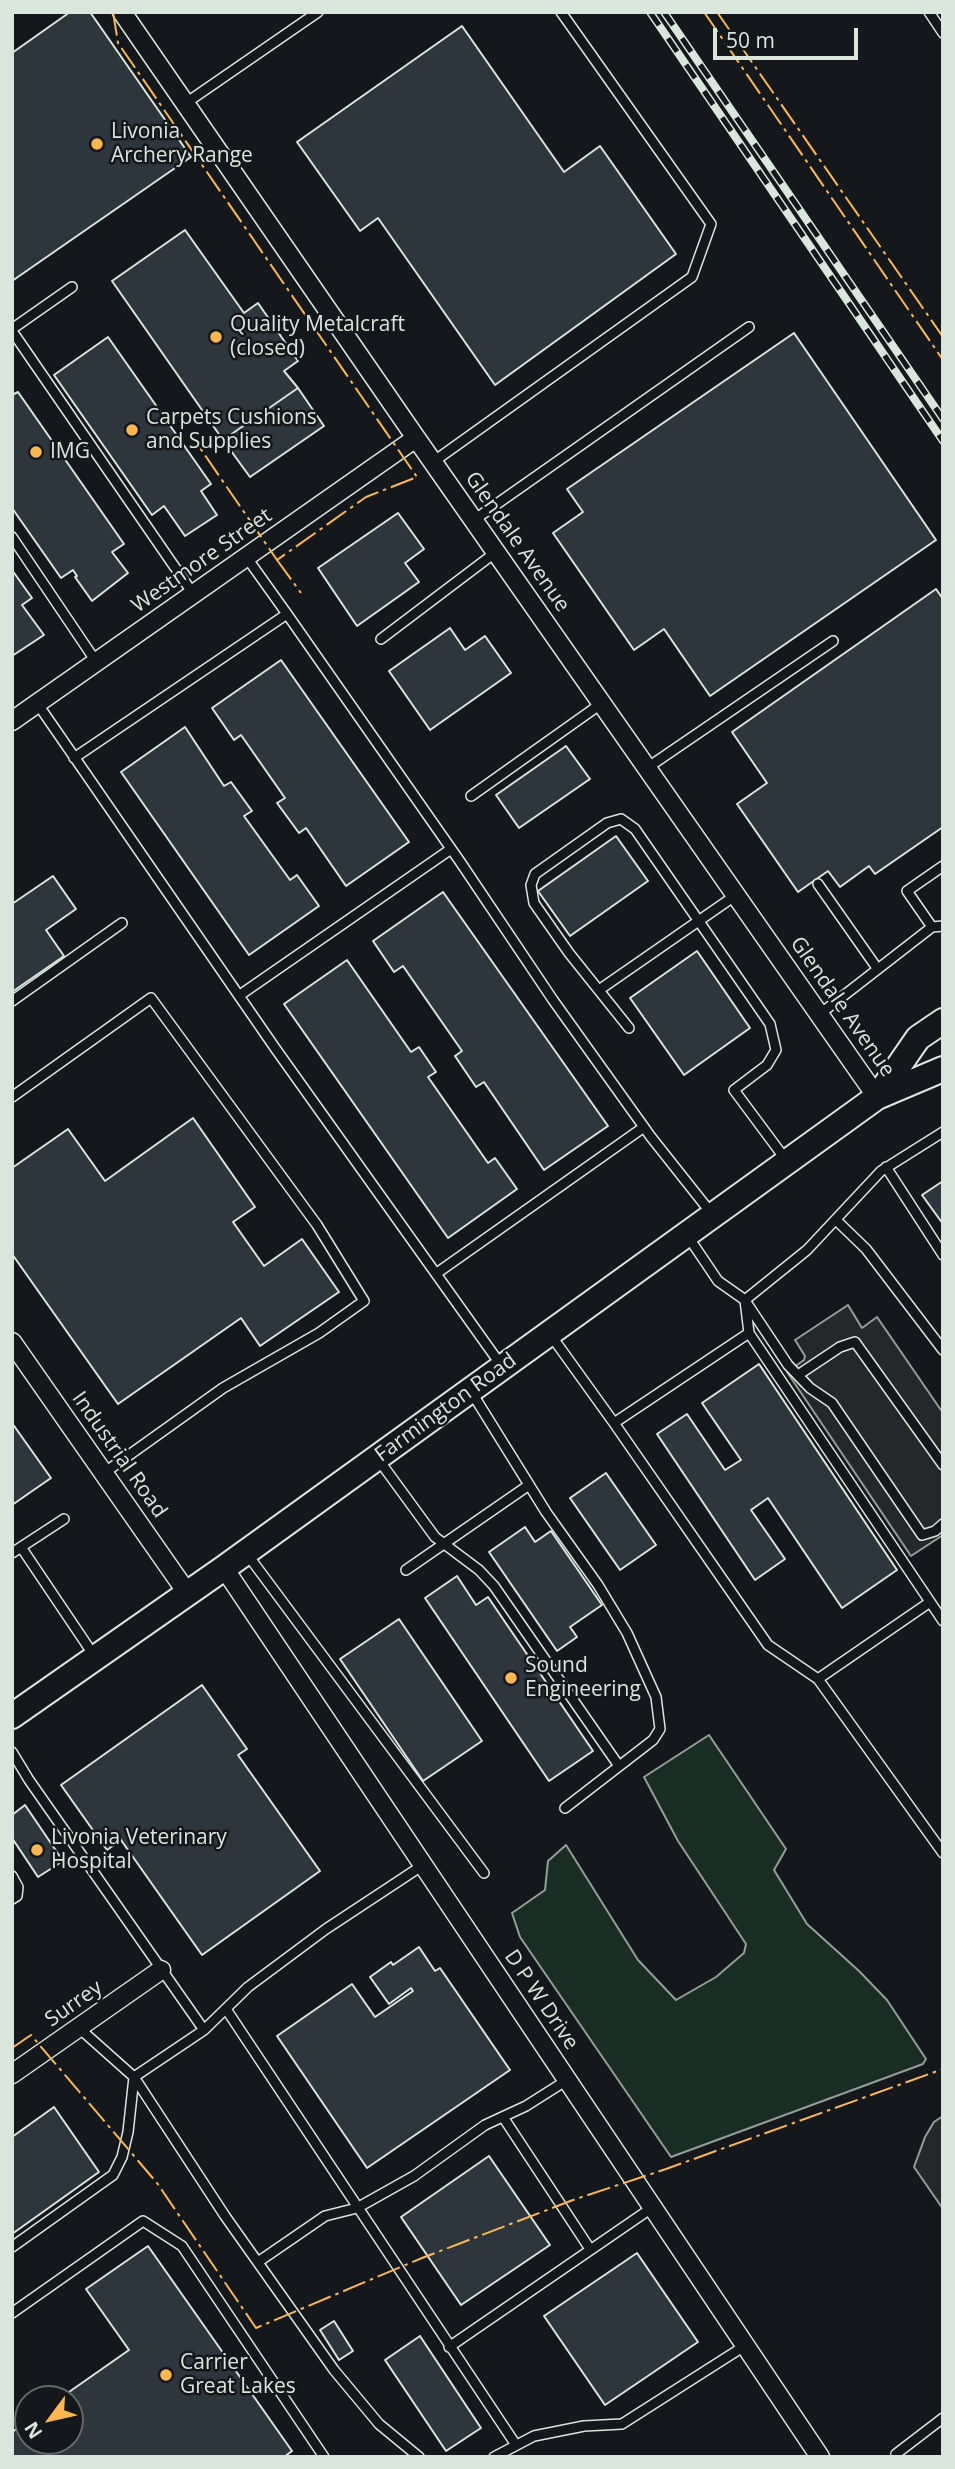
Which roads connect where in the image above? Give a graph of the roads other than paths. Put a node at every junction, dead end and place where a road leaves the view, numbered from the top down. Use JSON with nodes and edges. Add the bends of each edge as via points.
{"nodes":[{"id":1,"x":122,"y":12,"type":"edge"},
{"id":2,"x":318,"y":12,"type":"edge"},
{"id":3,"x":562,"y":12,"type":"edge"},
{"id":4,"x":929,"y":12,"type":"edge"},
{"id":5,"x":943,"y":33,"type":"edge"},
{"id":6,"x":186,"y":103,"type":"junction"},
{"id":7,"x":72,"y":287,"type":"dead end"},
{"id":8,"x":749,"y":327,"type":"dead end"},
{"id":9,"x":12,"y":330,"type":"edge"},
{"id":10,"x":416,"y":438,"type":"junction"},
{"id":11,"x":433,"y":461,"type":"junction"},
{"id":12,"x":474,"y":520,"type":"junction"},
{"id":13,"x":12,"y":537,"type":"edge"},
{"id":14,"x":496,"y":552,"type":"junction"},
{"id":15,"x":247,"y":558,"type":"junction"},
{"id":16,"x":194,"y":595,"type":"junction"},
{"id":17,"x":287,"y":614,"type":"junction"},
{"id":18,"x":381,"y":639,"type":"dead end"},
{"id":19,"x":833,"y":641,"type":"dead end"},
{"id":20,"x":97,"y":663,"type":"junction"},
{"id":21,"x":37,"y":703,"type":"junction"},
{"id":22,"x":602,"y":703,"type":"junction"},
{"id":23,"x":12,"y":721,"type":"edge"},
{"id":24,"x":74,"y":758,"type":"junction"},
{"id":25,"x":647,"y":768,"type":"junction"},
{"id":26,"x":471,"y":796,"type":"dead end"},
{"id":27,"x":451,"y":849,"type":"junction"},
{"id":28,"x":943,"y":866,"type":"edge"},
{"id":29,"x":818,"y":884,"type":"dead end"},
{"id":30,"x":736,"y":895,"type":"junction"},
{"id":31,"x":698,"y":920,"type":"junction"},
{"id":32,"x":122,"y":923,"type":"dead end"},
{"id":33,"x":943,"y":926,"type":"edge"},
{"id":34,"x":932,"y":928,"type":"junction"},
{"id":35,"x":877,"y":968,"type":"junction"},
{"id":36,"x":599,"y":990,"type":"junction"},
{"id":37,"x":240,"y":995,"type":"junction"},
{"id":38,"x":12,"y":1001,"type":"edge"},
{"id":39,"x":820,"y":1014,"type":"junction"},
{"id":40,"x":943,"y":1021,"type":"edge"},
{"id":41,"x":629,"y":1028,"type":"dead end"},
{"id":42,"x":943,"y":1069,"type":"edge"},
{"id":43,"x":12,"y":1097,"type":"edge"},
{"id":44,"x":877,"y":1097,"type":"junction"},
{"id":45,"x":644,"y":1127,"type":"junction"},
{"id":46,"x":943,"y":1132,"type":"edge"},
{"id":47,"x":787,"y":1161,"type":"junction"},
{"id":48,"x":886,"y":1167,"type":"junction"},
{"id":49,"x":712,"y":1214,"type":"junction"},
{"id":50,"x":836,"y":1220,"type":"junction"},
{"id":51,"x":686,"y":1233,"type":"junction"},
{"id":52,"x":943,"y":1255,"type":"edge"},
{"id":53,"x":437,"y":1273,"type":"junction"},
{"id":54,"x":745,"y":1300,"type":"junction"},
{"id":55,"x":549,"y":1333,"type":"junction"},
{"id":56,"x":749,"y":1333,"type":"junction"},
{"id":57,"x":12,"y":1342,"type":"edge"},
{"id":58,"x":943,"y":1350,"type":"edge"},
{"id":59,"x":502,"y":1367,"type":"junction"},
{"id":60,"x":798,"y":1375,"type":"junction"},
{"id":61,"x":470,"y":1390,"type":"junction"},
{"id":62,"x":614,"y":1423,"type":"junction"},
{"id":63,"x":377,"y":1457,"type":"junction"},
{"id":64,"x":943,"y":1465,"type":"edge"},
{"id":65,"x":104,"y":1473,"type":"junction"},
{"id":66,"x":529,"y":1485,"type":"junction"},
{"id":67,"x":64,"y":1518,"type":"dead end"},
{"id":68,"x":943,"y":1524,"type":"edge"},
{"id":69,"x":443,"y":1545,"type":"junction"},
{"id":70,"x":16,"y":1550,"type":"edge"},
{"id":71,"x":246,"y":1552,"type":"junction"},
{"id":72,"x":224,"y":1569,"type":"junction"},
{"id":73,"x":406,"y":1570,"type":"dead end"},
{"id":74,"x":188,"y":1594,"type":"junction"},
{"id":75,"x":930,"y":1602,"type":"junction"},
{"id":76,"x":943,"y":1621,"type":"edge"},
{"id":77,"x":96,"y":1658,"type":"junction"},
{"id":78,"x":817,"y":1679,"type":"junction"},
{"id":79,"x":12,"y":1716,"type":"edge"},
{"id":80,"x":12,"y":1752,"type":"edge"},
{"id":81,"x":619,"y":1766,"type":"junction"},
{"id":82,"x":565,"y":1808,"type":"dead end"},
{"id":83,"x":943,"y":1853,"type":"edge"},
{"id":84,"x":423,"y":1865,"type":"junction"},
{"id":85,"x":484,"y":1873,"type":"dead end"},
{"id":86,"x":12,"y":1876,"type":"edge"},
{"id":87,"x":12,"y":1899,"type":"edge"},
{"id":88,"x":161,"y":1970,"type":"junction"},
{"id":89,"x":226,"y":2010,"type":"junction"},
{"id":90,"x":79,"y":2028,"type":"junction"},
{"id":91,"x":204,"y":2030,"type":"junction"},
{"id":92,"x":12,"y":2051,"type":"edge"},
{"id":93,"x":18,"y":2071,"type":"edge"},
{"id":94,"x":134,"y":2077,"type":"junction"},
{"id":95,"x":568,"y":2080,"type":"junction"},
{"id":96,"x":503,"y":2117,"type":"junction"},
{"id":97,"x":653,"y":2207,"type":"junction"},
{"id":98,"x":357,"y":2208,"type":"junction"},
{"id":99,"x":12,"y":2248,"type":"edge"},
{"id":100,"x":590,"y":2249,"type":"junction"},
{"id":101,"x":258,"y":2262,"type":"junction"},
{"id":102,"x":12,"y":2313,"type":"edge"},
{"id":103,"x":746,"y":2345,"type":"junction"},
{"id":104,"x":449,"y":2347,"type":"junction"},
{"id":105,"x":943,"y":2418,"type":"edge"},
{"id":106,"x":516,"y":2445,"type":"junction"},
{"id":107,"x":324,"y":2457,"type":"edge"},
{"id":108,"x":419,"y":2457,"type":"edge"},
{"id":109,"x":494,"y":2457,"type":"edge"},
{"id":110,"x":821,"y":2457,"type":"edge"},
{"id":111,"x":898,"y":2457,"type":"edge"}],
"edges":[{"from":1,"to":6,"type":"street","name":"Glendale Avenue"},
{"from":2,"to":6,"type":"lane"},
{"from":3,"to":11,"type":"lane","via":[[711,224],[692,277]]},
{"from":4,"to":5,"type":"lane"},
{"from":6,"to":10,"type":"street","name":"Glendale Avenue"},
{"from":7,"to":9,"type":"lane"},
{"from":8,"to":12,"type":"lane"},
{"from":9,"to":16,"type":"lane"},
{"from":10,"to":11,"type":"street","name":"Glendale Avenue"},
{"from":10,"to":15,"type":"street","name":"Westmore Street"},
{"from":11,"to":12,"type":"street","name":"Glendale Avenue"},
{"from":12,"to":14,"type":"street","name":"Glendale Avenue"},
{"from":13,"to":20,"type":"lane"},
{"from":14,"to":18,"type":"lane"},
{"from":14,"to":22,"type":"street","name":"Glendale Avenue"},
{"from":15,"to":16,"type":"street","name":"Westmore Street"},
{"from":15,"to":17,"type":"lane"},
{"from":16,"to":20,"type":"street","name":"Westmore Street"},
{"from":17,"to":24,"type":"lane"},
{"from":17,"to":27,"type":"lane"},
{"from":19,"to":25,"type":"lane"},
{"from":20,"to":21,"type":"street","name":"Westmore Street"},
{"from":21,"to":23,"type":"street","name":"Westmore Street"},
{"from":21,"to":24,"type":"lane"},
{"from":22,"to":25,"type":"street","name":"Glendale Avenue"},
{"from":22,"to":26,"type":"lane"},
{"from":24,"to":37,"type":"lane"},
{"from":25,"to":30,"type":"street","name":"Glendale Avenue"},
{"from":27,"to":37,"type":"lane"},
{"from":27,"to":45,"type":"lane"},
{"from":28,"to":34,"type":"lane","via":[[907,891]]},
{"from":29,"to":35,"type":"lane"},
{"from":30,"to":31,"type":"lane"},
{"from":30,"to":39,"type":"street","name":"Glendale Avenue"},
{"from":31,"to":36,"type":"lane"},
{"from":31,"to":36,"type":"lane","via":[[635,829],[621,819],[607,823],[535,873],[531,885],[534,903]]},
{"from":31,"to":47,"type":"lane","via":[[770,1024],[776,1050],[768,1065],[734,1090]]},
{"from":32,"to":38,"type":"lane"},
{"from":33,"to":34,"type":"lane"},
{"from":34,"to":35,"type":"lane"},
{"from":35,"to":39,"type":"lane"},
{"from":36,"to":41,"type":"lane"},
{"from":37,"to":53,"type":"lane"},
{"from":39,"to":44,"type":"street","name":"Glendale Avenue"},
{"from":40,"to":44,"type":"main road","name":"Farmington Road","via":[[918,1038]]},
{"from":42,"to":44,"type":"main road","name":"Farmington Road"},
{"from":43,"to":65,"type":"lane","via":[[151,998],[317,1225],[364,1301],[319,1333],[223,1388]]},
{"from":44,"to":47,"type":"main road","name":"Farmington Road"},
{"from":45,"to":49,"type":"lane"},
{"from":45,"to":53,"type":"lane"},
{"from":46,"to":48,"type":"lane"},
{"from":47,"to":49,"type":"main road","name":"Farmington Road"},
{"from":48,"to":50,"type":"lane"},
{"from":48,"to":52,"type":"lane"},
{"from":49,"to":51,"type":"main road","name":"Farmington Road"},
{"from":50,"to":54,"type":"lane"},
{"from":50,"to":58,"type":"lane","via":[[866,1249]]},
{"from":51,"to":54,"type":"lane","via":[[718,1281]]},
{"from":51,"to":55,"type":"main road","name":"Farmington Road"},
{"from":53,"to":59,"type":"lane"},
{"from":54,"to":56,"type":"lane"},
{"from":54,"to":60,"type":"lane"},
{"from":55,"to":59,"type":"main road","name":"Farmington Road"},
{"from":55,"to":62,"type":"lane"},
{"from":56,"to":62,"type":"lane"},
{"from":56,"to":75,"type":"lane"},
{"from":57,"to":65,"type":"street","name":"Industrial Road"},
{"from":59,"to":61,"type":"main road","name":"Farmington Road"},
{"from":60,"to":64,"type":"lane","via":[[855,1342]]},
{"from":60,"to":68,"type":"lane","via":[[832,1403],[922,1535]]},
{"from":61,"to":63,"type":"main road","name":"Farmington Road"},
{"from":61,"to":66,"type":"lane"},
{"from":62,"to":78,"type":"lane","via":[[768,1645]]},
{"from":63,"to":69,"type":"lane"},
{"from":63,"to":71,"type":"main road","name":"Farmington Road"},
{"from":65,"to":74,"type":"street","name":"Industrial Road"},
{"from":66,"to":69,"type":"lane"},
{"from":66,"to":81,"type":"lane","via":[[627,1633],[656,1696],[660,1729]]},
{"from":67,"to":70,"type":"lane"},
{"from":69,"to":73,"type":"lane"},
{"from":69,"to":81,"type":"lane","via":[[494,1586]]},
{"from":70,"to":77,"type":"lane"},
{"from":71,"to":72,"type":"main road","name":"Farmington Road"},
{"from":71,"to":85,"type":"lane"},
{"from":72,"to":74,"type":"main road","name":"Farmington Road"},
{"from":72,"to":84,"type":"street","name":"D P W Drive"},
{"from":74,"to":77,"type":"main road","name":"Farmington Road"},
{"from":75,"to":76,"type":"lane"},
{"from":75,"to":78,"type":"lane"},
{"from":77,"to":79,"type":"main road","name":"Farmington Road"},
{"from":78,"to":83,"type":"lane"},
{"from":80,"to":88,"type":"lane"},
{"from":81,"to":82,"type":"lane"},
{"from":84,"to":89,"type":"lane","via":[[326,1929],[248,1987]]},
{"from":84,"to":95,"type":"street","name":"D P W Drive"},
{"from":86,"to":87,"type":"lane","via":[[18,1887]]},
{"from":88,"to":90,"type":"street","name":"Surrey"},
{"from":88,"to":91,"type":"lane"},
{"from":89,"to":91,"type":"lane"},
{"from":89,"to":98,"type":"lane"},
{"from":90,"to":93,"type":"street","name":"Surrey"},
{"from":90,"to":94,"type":"lane"},
{"from":91,"to":94,"type":"lane"},
{"from":92,"to":93,"type":"street"},
{"from":94,"to":99,"type":"lane","via":[[128,2132],[113,2175]]},
{"from":94,"to":101,"type":"lane"},
{"from":95,"to":96,"type":"lane"},
{"from":95,"to":97,"type":"street","name":"D P W Drive"},
{"from":96,"to":98,"type":"lane"},
{"from":96,"to":100,"type":"lane"},
{"from":97,"to":100,"type":"lane"},
{"from":97,"to":103,"type":"street","name":"D P W Drive"},
{"from":98,"to":101,"type":"lane","via":[[325,2216]]},
{"from":98,"to":104,"type":"lane"},
{"from":100,"to":104,"type":"lane"},
{"from":101,"to":108,"type":"lane","via":[[343,2381],[379,2424]]},
{"from":102,"to":107,"type":"lane","via":[[143,2221],[182,2246]]},
{"from":103,"to":106,"type":"lane","via":[[622,2424],[584,2426],[534,2436]]},
{"from":103,"to":110,"type":"street","name":"D P W Drive"},
{"from":104,"to":106,"type":"lane"},
{"from":105,"to":111,"type":"lane","via":[[895,2454]]},
{"from":106,"to":109,"type":"lane"}]}
